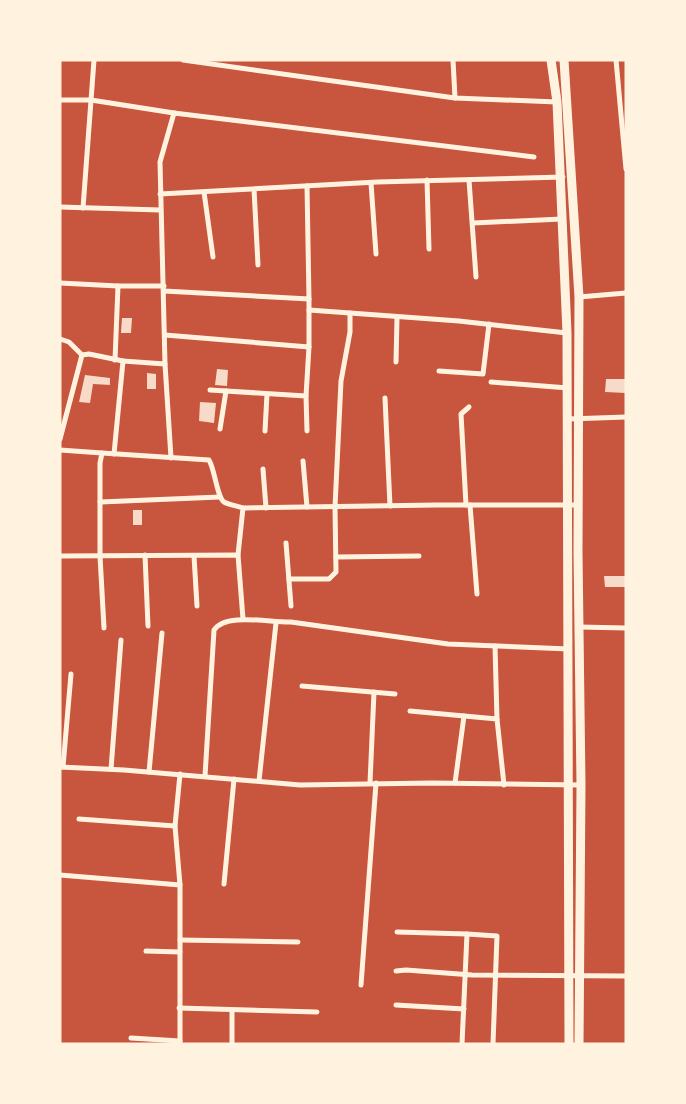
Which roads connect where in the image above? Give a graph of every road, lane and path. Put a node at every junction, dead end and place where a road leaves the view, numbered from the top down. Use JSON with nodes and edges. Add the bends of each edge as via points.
{"nodes":[{"id":1,"x":94,"y":60,"type":"edge"},
{"id":2,"x":183,"y":60,"type":"edge"},
{"id":3,"x":453,"y":60,"type":"edge"},
{"id":4,"x":551,"y":60,"type":"edge"},
{"id":5,"x":564,"y":60,"type":"edge"},
{"id":6,"x":616,"y":60,"type":"edge"},
{"id":7,"x":455,"y":98,"type":"junction"},
{"id":8,"x":60,"y":100,"type":"edge"},
{"id":9,"x":91,"y":100,"type":"junction"},
{"id":10,"x":557,"y":102,"type":"junction"},
{"id":11,"x":174,"y":113,"type":"junction"},
{"id":12,"x":534,"y":157,"type":"dead end"},
{"id":13,"x":626,"y":169,"type":"edge"},
{"id":14,"x":561,"y":177,"type":"junction"},
{"id":15,"x":573,"y":178,"type":"junction"},
{"id":16,"x":427,"y":180,"type":"junction"},
{"id":17,"x":469,"y":180,"type":"junction"},
{"id":18,"x":371,"y":183,"type":"junction"},
{"id":19,"x":307,"y":186,"type":"junction"},
{"id":20,"x":254,"y":189,"type":"junction"},
{"id":21,"x":204,"y":192,"type":"junction"},
{"id":22,"x":160,"y":194,"type":"junction"},
{"id":23,"x":60,"y":207,"type":"edge"},
{"id":24,"x":83,"y":208,"type":"junction"},
{"id":25,"x":160,"y":210,"type":"junction"},
{"id":26,"x":562,"y":219,"type":"junction"},
{"id":27,"x":472,"y":223,"type":"junction"},
{"id":28,"x":429,"y":249,"type":"dead end"},
{"id":29,"x":376,"y":254,"type":"dead end"},
{"id":30,"x":213,"y":257,"type":"dead end"},
{"id":31,"x":258,"y":265,"type":"dead end"},
{"id":32,"x":476,"y":277,"type":"dead end"},
{"id":33,"x":60,"y":283,"type":"edge"},
{"id":34,"x":118,"y":286,"type":"junction"},
{"id":35,"x":164,"y":289,"type":"junction"},
{"id":36,"x":626,"y":293,"type":"edge"},
{"id":37,"x":579,"y":297,"type":"junction"},
{"id":38,"x":309,"y":298,"type":"junction"},
{"id":39,"x":309,"y":310,"type":"junction"},
{"id":40,"x":350,"y":313,"type":"junction"},
{"id":41,"x":397,"y":318,"type":"junction"},
{"id":42,"x":489,"y":324,"type":"junction"},
{"id":43,"x":567,"y":333,"type":"junction"},
{"id":44,"x":165,"y":335,"type":"junction"},
{"id":45,"x":60,"y":339,"type":"edge"},
{"id":46,"x":309,"y":347,"type":"junction"},
{"id":47,"x":82,"y":355,"type":"junction"},
{"id":48,"x":115,"y":360,"type":"junction"},
{"id":49,"x":123,"y":361,"type":"junction"},
{"id":50,"x":396,"y":362,"type":"dead end"},
{"id":51,"x":165,"y":364,"type":"junction"},
{"id":52,"x":439,"y":370,"type":"dead end"},
{"id":53,"x":491,"y":382,"type":"dead end"},
{"id":54,"x":568,"y":388,"type":"junction"},
{"id":55,"x":210,"y":390,"type":"dead end"},
{"id":56,"x":226,"y":391,"type":"junction"},
{"id":57,"x":267,"y":394,"type":"junction"},
{"id":58,"x":306,"y":396,"type":"junction"},
{"id":59,"x":385,"y":398,"type":"dead end"},
{"id":60,"x":469,"y":407,"type":"dead end"},
{"id":61,"x":63,"y":410,"type":"edge"},
{"id":62,"x":626,"y":417,"type":"edge"},
{"id":63,"x":568,"y":419,"type":"junction"},
{"id":64,"x":579,"y":419,"type":"junction"},
{"id":65,"x":220,"y":429,"type":"dead end"},
{"id":66,"x":265,"y":431,"type":"dead end"},
{"id":67,"x":307,"y":431,"type":"dead end"},
{"id":68,"x":60,"y":439,"type":"edge"},
{"id":69,"x":60,"y":450,"type":"edge"},
{"id":70,"x":102,"y":453,"type":"junction"},
{"id":71,"x":114,"y":454,"type":"junction"},
{"id":72,"x":171,"y":458,"type":"junction"},
{"id":73,"x":303,"y":461,"type":"dead end"},
{"id":74,"x":263,"y":470,"type":"dead end"},
{"id":75,"x":220,"y":497,"type":"junction"},
{"id":76,"x":100,"y":502,"type":"junction"},
{"id":77,"x":468,"y":505,"type":"junction"},
{"id":78,"x":569,"y":505,"type":"junction"},
{"id":79,"x":579,"y":505,"type":"junction"},
{"id":80,"x":390,"y":506,"type":"junction"},
{"id":81,"x":307,"y":507,"type":"junction"},
{"id":82,"x":335,"y":507,"type":"junction"},
{"id":83,"x":243,"y":508,"type":"junction"},
{"id":84,"x":266,"y":508,"type":"junction"},
{"id":85,"x":286,"y":543,"type":"dead end"},
{"id":86,"x":145,"y":555,"type":"junction"},
{"id":87,"x":238,"y":555,"type":"junction"},
{"id":88,"x":60,"y":556,"type":"edge"},
{"id":89,"x":100,"y":556,"type":"junction"},
{"id":90,"x":194,"y":556,"type":"junction"},
{"id":91,"x":419,"y":556,"type":"dead end"},
{"id":92,"x":336,"y":557,"type":"junction"},
{"id":93,"x":289,"y":579,"type":"junction"},
{"id":94,"x":477,"y":594,"type":"dead end"},
{"id":95,"x":197,"y":606,"type":"dead end"},
{"id":96,"x":291,"y":606,"type":"dead end"},
{"id":97,"x":243,"y":619,"type":"junction"},
{"id":98,"x":276,"y":623,"type":"junction"},
{"id":99,"x":148,"y":626,"type":"dead end"},
{"id":100,"x":579,"y":627,"type":"junction"},
{"id":101,"x":104,"y":628,"type":"dead end"},
{"id":102,"x":626,"y":628,"type":"edge"},
{"id":103,"x":162,"y":633,"type":"dead end"},
{"id":104,"x":121,"y":640,"type":"dead end"},
{"id":105,"x":495,"y":646,"type":"junction"},
{"id":106,"x":569,"y":649,"type":"junction"},
{"id":107,"x":71,"y":674,"type":"dead end"},
{"id":108,"x":302,"y":686,"type":"dead end"},
{"id":109,"x":374,"y":692,"type":"junction"},
{"id":110,"x":395,"y":693,"type":"dead end"},
{"id":111,"x":410,"y":711,"type":"dead end"},
{"id":112,"x":464,"y":716,"type":"junction"},
{"id":113,"x":497,"y":719,"type":"junction"},
{"id":114,"x":62,"y":767,"type":"edge"},
{"id":115,"x":111,"y":769,"type":"junction"},
{"id":116,"x":149,"y":772,"type":"junction"},
{"id":117,"x":180,"y":774,"type":"junction"},
{"id":118,"x":205,"y":776,"type":"junction"},
{"id":119,"x":234,"y":779,"type":"junction"},
{"id":120,"x":260,"y":781,"type":"junction"},
{"id":121,"x":373,"y":783,"type":"junction"},
{"id":122,"x":455,"y":783,"type":"junction"},
{"id":123,"x":504,"y":784,"type":"junction"},
{"id":124,"x":569,"y":785,"type":"junction"},
{"id":125,"x":581,"y":785,"type":"junction"},
{"id":126,"x":79,"y":819,"type":"dead end"},
{"id":127,"x":175,"y":826,"type":"junction"},
{"id":128,"x":60,"y":875,"type":"edge"},
{"id":129,"x":224,"y":884,"type":"dead end"},
{"id":130,"x":180,"y":885,"type":"junction"},
{"id":131,"x":397,"y":932,"type":"dead end"},
{"id":132,"x":467,"y":934,"type":"junction"},
{"id":133,"x":180,"y":940,"type":"junction"},
{"id":134,"x":298,"y":942,"type":"dead end"},
{"id":135,"x":146,"y":951,"type":"dead end"},
{"id":136,"x":180,"y":952,"type":"junction"},
{"id":137,"x":396,"y":971,"type":"dead end"},
{"id":138,"x":465,"y":974,"type":"junction"},
{"id":139,"x":496,"y":975,"type":"junction"},
{"id":140,"x":574,"y":975,"type":"junction"},
{"id":141,"x":626,"y":976,"type":"edge"},
{"id":142,"x":360,"y":986,"type":"dead end"},
{"id":143,"x":396,"y":1005,"type":"dead end"},
{"id":144,"x":179,"y":1008,"type":"junction"},
{"id":145,"x":464,"y":1009,"type":"junction"},
{"id":146,"x":232,"y":1010,"type":"junction"},
{"id":147,"x":317,"y":1012,"type":"dead end"},
{"id":148,"x":131,"y":1038,"type":"dead end"},
{"id":149,"x":180,"y":1042,"type":"edge"},
{"id":150,"x":232,"y":1044,"type":"edge"},
{"id":151,"x":462,"y":1044,"type":"edge"},
{"id":152,"x":493,"y":1044,"type":"edge"},
{"id":153,"x":569,"y":1044,"type":"edge"},
{"id":154,"x":579,"y":1044,"type":"edge"}],
"edges":[{"from":1,"to":9,"type":"street"},
{"from":2,"to":7,"type":"street"},
{"from":3,"to":7,"type":"street"},
{"from":4,"to":10,"type":"highway"},
{"from":5,"to":15,"type":"highway"},
{"from":6,"to":13,"type":"street"},
{"from":7,"to":10,"type":"street"},
{"from":8,"to":9,"type":"street"},
{"from":9,"to":11,"type":"street"},
{"from":9,"to":24,"type":"street"},
{"from":10,"to":14,"type":"highway"},
{"from":11,"to":12,"type":"street"},
{"from":11,"to":22,"type":"street","via":[[160,162]]},
{"from":14,"to":15,"type":"street"},
{"from":14,"to":17,"type":"street"},
{"from":14,"to":26,"type":"highway"},
{"from":15,"to":37,"type":"highway"},
{"from":16,"to":17,"type":"street"},
{"from":16,"to":18,"type":"street"},
{"from":16,"to":28,"type":"street"},
{"from":17,"to":27,"type":"street"},
{"from":18,"to":19,"type":"street"},
{"from":18,"to":29,"type":"street"},
{"from":19,"to":20,"type":"street"},
{"from":19,"to":38,"type":"street"},
{"from":20,"to":21,"type":"street"},
{"from":20,"to":31,"type":"street"},
{"from":21,"to":22,"type":"street"},
{"from":21,"to":30,"type":"street"},
{"from":22,"to":25,"type":"street"},
{"from":23,"to":24,"type":"street"},
{"from":24,"to":25,"type":"street"},
{"from":25,"to":35,"type":"street"},
{"from":26,"to":27,"type":"street"},
{"from":26,"to":43,"type":"highway"},
{"from":27,"to":32,"type":"street"},
{"from":33,"to":34,"type":"street"},
{"from":34,"to":35,"type":"street"},
{"from":34,"to":48,"type":"street"},
{"from":35,"to":38,"type":"street"},
{"from":35,"to":44,"type":"street"},
{"from":36,"to":37,"type":"street"},
{"from":37,"to":64,"type":"highway"},
{"from":38,"to":39,"type":"street"},
{"from":39,"to":40,"type":"street"},
{"from":39,"to":46,"type":"street"},
{"from":40,"to":41,"type":"street"},
{"from":40,"to":82,"type":"street","via":[[351,332],[341,381]]},
{"from":41,"to":42,"type":"street"},
{"from":41,"to":50,"type":"street"},
{"from":42,"to":43,"type":"street"},
{"from":42,"to":52,"type":"street","via":[[483,375]]},
{"from":43,"to":54,"type":"highway"},
{"from":44,"to":46,"type":"street"},
{"from":44,"to":51,"type":"street"},
{"from":45,"to":47,"type":"street"},
{"from":46,"to":58,"type":"street"},
{"from":47,"to":48,"type":"street"},
{"from":47,"to":61,"type":"street"},
{"from":48,"to":49,"type":"street"},
{"from":49,"to":51,"type":"street"},
{"from":49,"to":71,"type":"street"},
{"from":51,"to":72,"type":"street"},
{"from":53,"to":54,"type":"street"},
{"from":54,"to":63,"type":"highway"},
{"from":55,"to":56,"type":"street"},
{"from":56,"to":57,"type":"street"},
{"from":56,"to":65,"type":"street"},
{"from":57,"to":58,"type":"street"},
{"from":57,"to":66,"type":"street"},
{"from":58,"to":67,"type":"street"},
{"from":59,"to":80,"type":"street"},
{"from":60,"to":77,"type":"street","via":[[461,414]]},
{"from":61,"to":68,"type":"street"},
{"from":62,"to":64,"type":"street"},
{"from":63,"to":64,"type":"street"},
{"from":63,"to":78,"type":"highway"},
{"from":64,"to":79,"type":"highway"},
{"from":69,"to":70,"type":"street"},
{"from":70,"to":71,"type":"street"},
{"from":70,"to":76,"type":"street"},
{"from":71,"to":72,"type":"street"},
{"from":72,"to":75,"type":"street","via":[[209,460]]},
{"from":73,"to":81,"type":"street"},
{"from":74,"to":84,"type":"street"},
{"from":75,"to":76,"type":"street"},
{"from":75,"to":83,"type":"street"},
{"from":76,"to":89,"type":"street"},
{"from":77,"to":78,"type":"street"},
{"from":77,"to":80,"type":"street"},
{"from":77,"to":94,"type":"street"},
{"from":78,"to":79,"type":"street"},
{"from":78,"to":106,"type":"highway"},
{"from":79,"to":100,"type":"highway"},
{"from":80,"to":82,"type":"street"},
{"from":81,"to":82,"type":"street"},
{"from":81,"to":84,"type":"street"},
{"from":82,"to":92,"type":"street"},
{"from":83,"to":84,"type":"street"},
{"from":83,"to":87,"type":"street"},
{"from":85,"to":93,"type":"street"},
{"from":86,"to":89,"type":"street"},
{"from":86,"to":90,"type":"street"},
{"from":86,"to":99,"type":"street"},
{"from":87,"to":90,"type":"street"},
{"from":87,"to":97,"type":"street"},
{"from":88,"to":89,"type":"street"},
{"from":89,"to":101,"type":"street"},
{"from":90,"to":95,"type":"street"},
{"from":91,"to":92,"type":"street"},
{"from":92,"to":93,"type":"street","via":[[332,578]]},
{"from":93,"to":96,"type":"street"},
{"from":97,"to":98,"type":"street"},
{"from":97,"to":118,"type":"street","via":[[222,622],[214,630]]},
{"from":98,"to":105,"type":"street","via":[[448,645]]},
{"from":98,"to":120,"type":"street"},
{"from":100,"to":102,"type":"street"},
{"from":100,"to":125,"type":"highway"},
{"from":103,"to":116,"type":"street"},
{"from":104,"to":115,"type":"street"},
{"from":105,"to":106,"type":"street"},
{"from":105,"to":113,"type":"street"},
{"from":106,"to":124,"type":"highway"},
{"from":107,"to":114,"type":"street"},
{"from":108,"to":109,"type":"street"},
{"from":109,"to":110,"type":"street"},
{"from":109,"to":121,"type":"street"},
{"from":111,"to":112,"type":"street"},
{"from":112,"to":113,"type":"street"},
{"from":112,"to":122,"type":"street"},
{"from":113,"to":123,"type":"street"},
{"from":114,"to":115,"type":"street"},
{"from":115,"to":116,"type":"street"},
{"from":116,"to":117,"type":"street"},
{"from":117,"to":118,"type":"street"},
{"from":117,"to":127,"type":"street"},
{"from":118,"to":119,"type":"street"},
{"from":119,"to":120,"type":"street"},
{"from":119,"to":129,"type":"street"},
{"from":120,"to":121,"type":"street","via":[[300,785]]},
{"from":121,"to":122,"type":"street"},
{"from":121,"to":142,"type":"street"},
{"from":122,"to":123,"type":"street"},
{"from":123,"to":124,"type":"street"},
{"from":124,"to":125,"type":"street"},
{"from":124,"to":140,"type":"highway"},
{"from":125,"to":140,"type":"highway"},
{"from":126,"to":127,"type":"street"},
{"from":127,"to":130,"type":"street"},
{"from":128,"to":130,"type":"street"},
{"from":130,"to":133,"type":"street"},
{"from":131,"to":132,"type":"street"},
{"from":132,"to":138,"type":"street"},
{"from":132,"to":139,"type":"street","via":[[497,936]]},
{"from":133,"to":134,"type":"street"},
{"from":133,"to":136,"type":"street"},
{"from":135,"to":136,"type":"street"},
{"from":136,"to":144,"type":"street"},
{"from":137,"to":138,"type":"street"},
{"from":138,"to":139,"type":"street"},
{"from":138,"to":145,"type":"street"},
{"from":139,"to":140,"type":"street"},
{"from":139,"to":152,"type":"street"},
{"from":140,"to":141,"type":"street"},
{"from":140,"to":153,"type":"highway"},
{"from":140,"to":154,"type":"highway"},
{"from":143,"to":145,"type":"street"},
{"from":144,"to":146,"type":"street"},
{"from":144,"to":149,"type":"street"},
{"from":145,"to":151,"type":"street"},
{"from":146,"to":147,"type":"street"},
{"from":146,"to":150,"type":"street"},
{"from":148,"to":149,"type":"street"}]}
